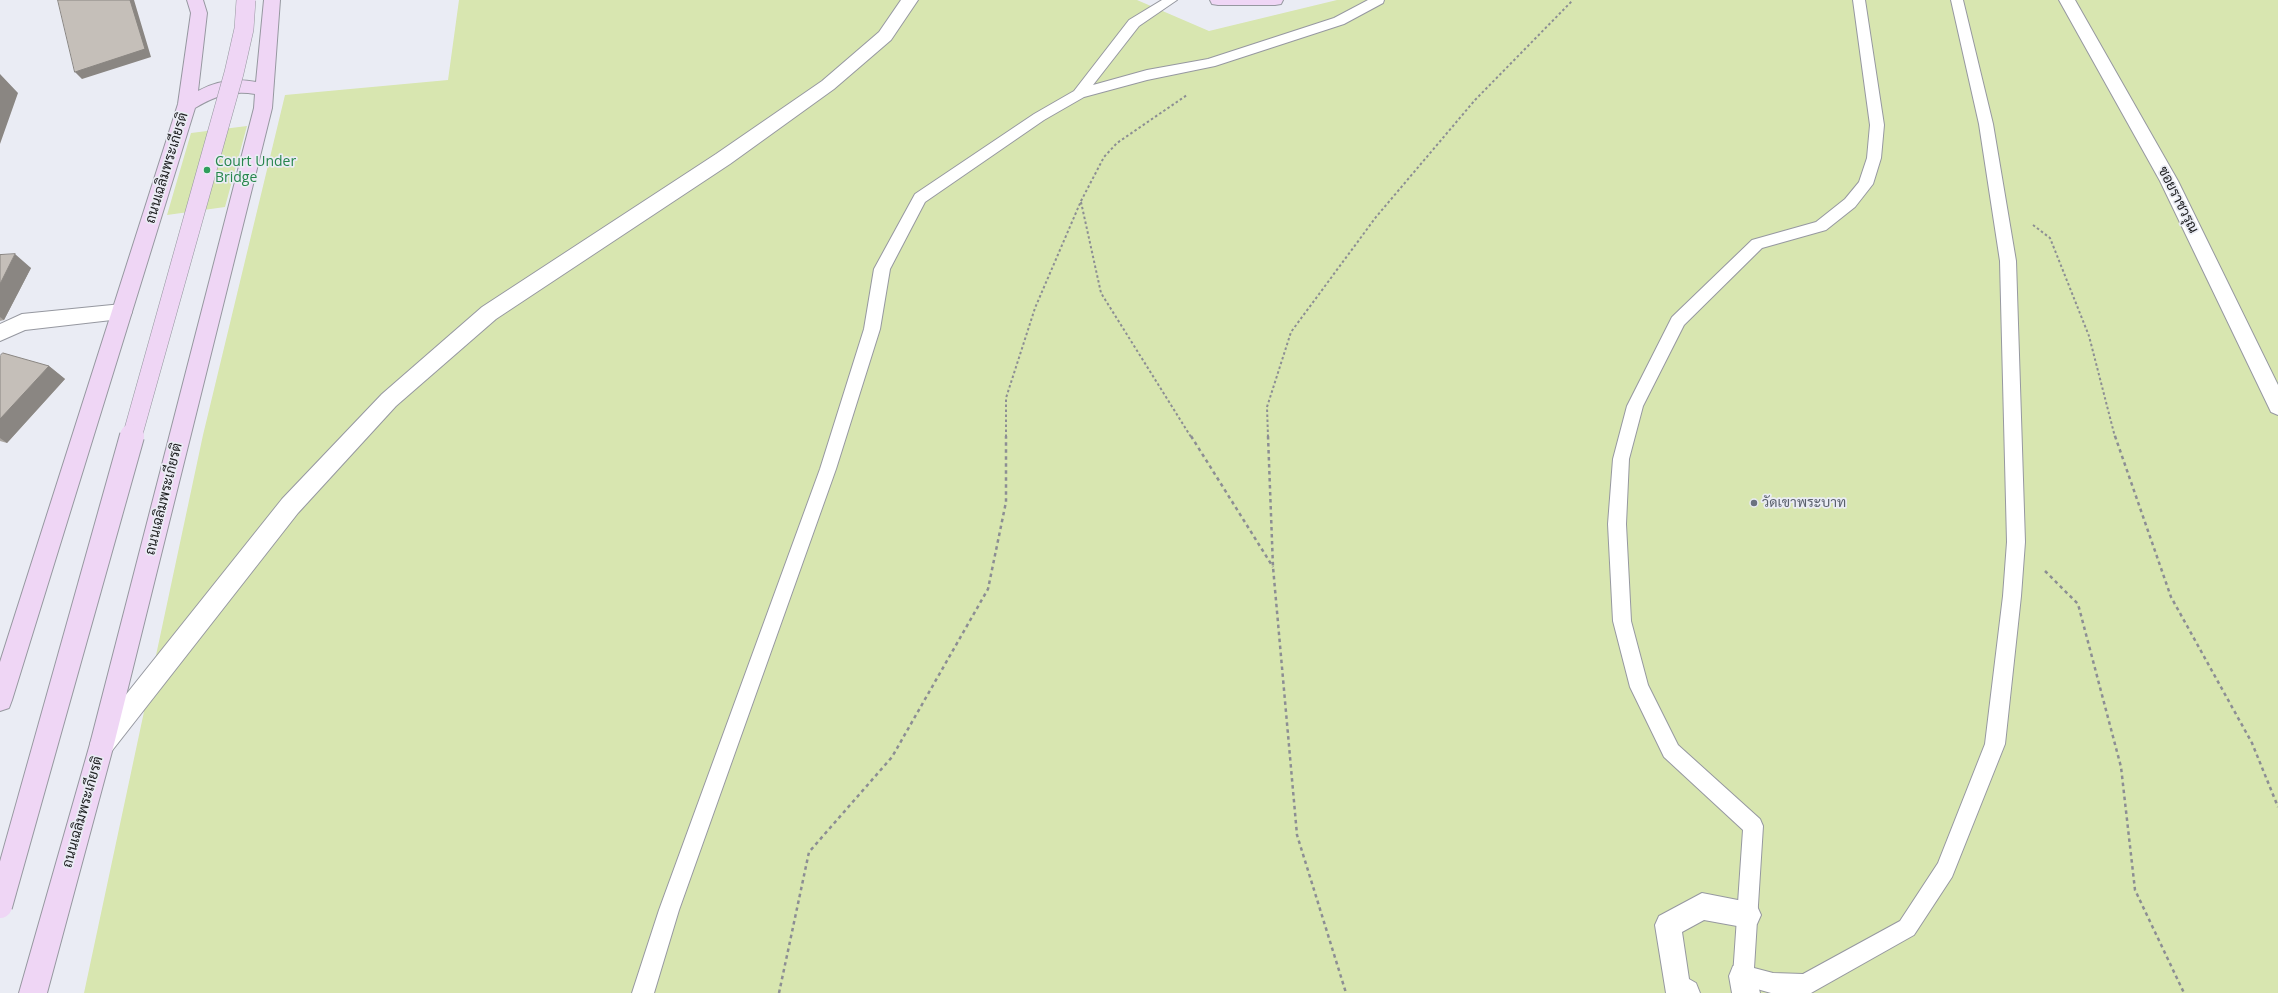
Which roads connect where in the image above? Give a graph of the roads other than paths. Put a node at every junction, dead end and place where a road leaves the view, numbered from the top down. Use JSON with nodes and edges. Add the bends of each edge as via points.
{"nodes":[{"id":1,"x":195,"y":0,"type":"edge"},
{"id":2,"x":246,"y":0,"type":"edge"},
{"id":3,"x":272,"y":0,"type":"edge"},
{"id":4,"x":910,"y":0,"type":"edge"},
{"id":5,"x":1171,"y":0,"type":"edge"},
{"id":6,"x":1218,"y":0,"type":"edge"},
{"id":7,"x":1275,"y":0,"type":"edge"},
{"id":8,"x":1378,"y":0,"type":"edge"},
{"id":9,"x":1859,"y":0,"type":"edge"},
{"id":10,"x":1957,"y":0,"type":"edge"},
{"id":11,"x":2067,"y":0,"type":"edge"},
{"id":12,"x":266,"y":90,"type":"junction"},
{"id":13,"x":1079,"y":94,"type":"junction"},
{"id":14,"x":186,"y":104,"type":"junction"},
{"id":15,"x":122,"y":312,"type":"junction"},
{"id":16,"x":0,"y":333,"type":"edge"},
{"id":17,"x":2278,"y":406,"type":"edge"},
{"id":18,"x":0,"y":700,"type":"edge"},
{"id":19,"x":102,"y":744,"type":"junction"},
{"id":20,"x":0,"y":906,"type":"edge"},
{"id":21,"x":1748,"y":915,"type":"junction"},
{"id":22,"x":1744,"y":984,"type":"edge"},
{"id":23,"x":33,"y":993,"type":"edge"},
{"id":24,"x":643,"y":993,"type":"edge"},
{"id":25,"x":1686,"y":993,"type":"edge"}],
"edges":[{"from":1,"to":14,"type":"street","name":"ถนนเฉลิมพระเกียรติ","via":[[199,13]]},
{"from":2,"to":20,"type":"street","bridge":true,"via":[[244,29],[234,73]]},
{"from":3,"to":12,"type":"street","name":"ถนนเฉลิมพระเกียรติ"},
{"from":4,"to":19,"type":"street","via":[[885,36],[828,85],[723,159],[489,313],[389,400],[290,506]]},
{"from":5,"to":13,"type":"lane","via":[[1134,22]]},
{"from":6,"to":7,"type":"street"},
{"from":8,"to":13,"type":"lane","via":[[1339,21],[1210,63],[1147,75]]},
{"from":9,"to":21,"type":"lane","via":[[1877,125],[1874,158],[1866,184],[1850,203],[1821,226],[1757,244],[1678,321],[1635,406],[1622,459],[1617,524],[1622,621],[1639,687],[1671,751],[1753,826]]},
{"from":10,"to":22,"type":"lane","via":[[1986,124],[2008,261],[2016,542],[1995,744],[1945,870],[1907,928],[1805,985]]},
{"from":11,"to":17,"type":"street","name":"ซอยราชวรุณ","via":[[2169,181]]},
{"from":12,"to":14,"type":"street","via":[[247,85],[225,86]]},
{"from":12,"to":19,"type":"street","name":"ถนนเฉลิมพระเกียรติ"},
{"from":13,"to":24,"type":"lane","via":[[1039,117],[920,198],[882,269],[872,329],[828,469],[669,910]]},
{"from":14,"to":15,"type":"street","name":"ถนนเฉลิมพระเกียรติ"},
{"from":15,"to":16,"type":"street","via":[[22,322]]},
{"from":15,"to":18,"type":"street","name":"ถนนเฉลิมพระเกียรติ"},
{"from":19,"to":23,"type":"street","name":"ถนนเฉลิมพระเกียรติ"},
{"from":21,"to":22,"type":"lane"},
{"from":21,"to":25,"type":"street","via":[[1702,906],[1668,925],[1677,987]]}]}
